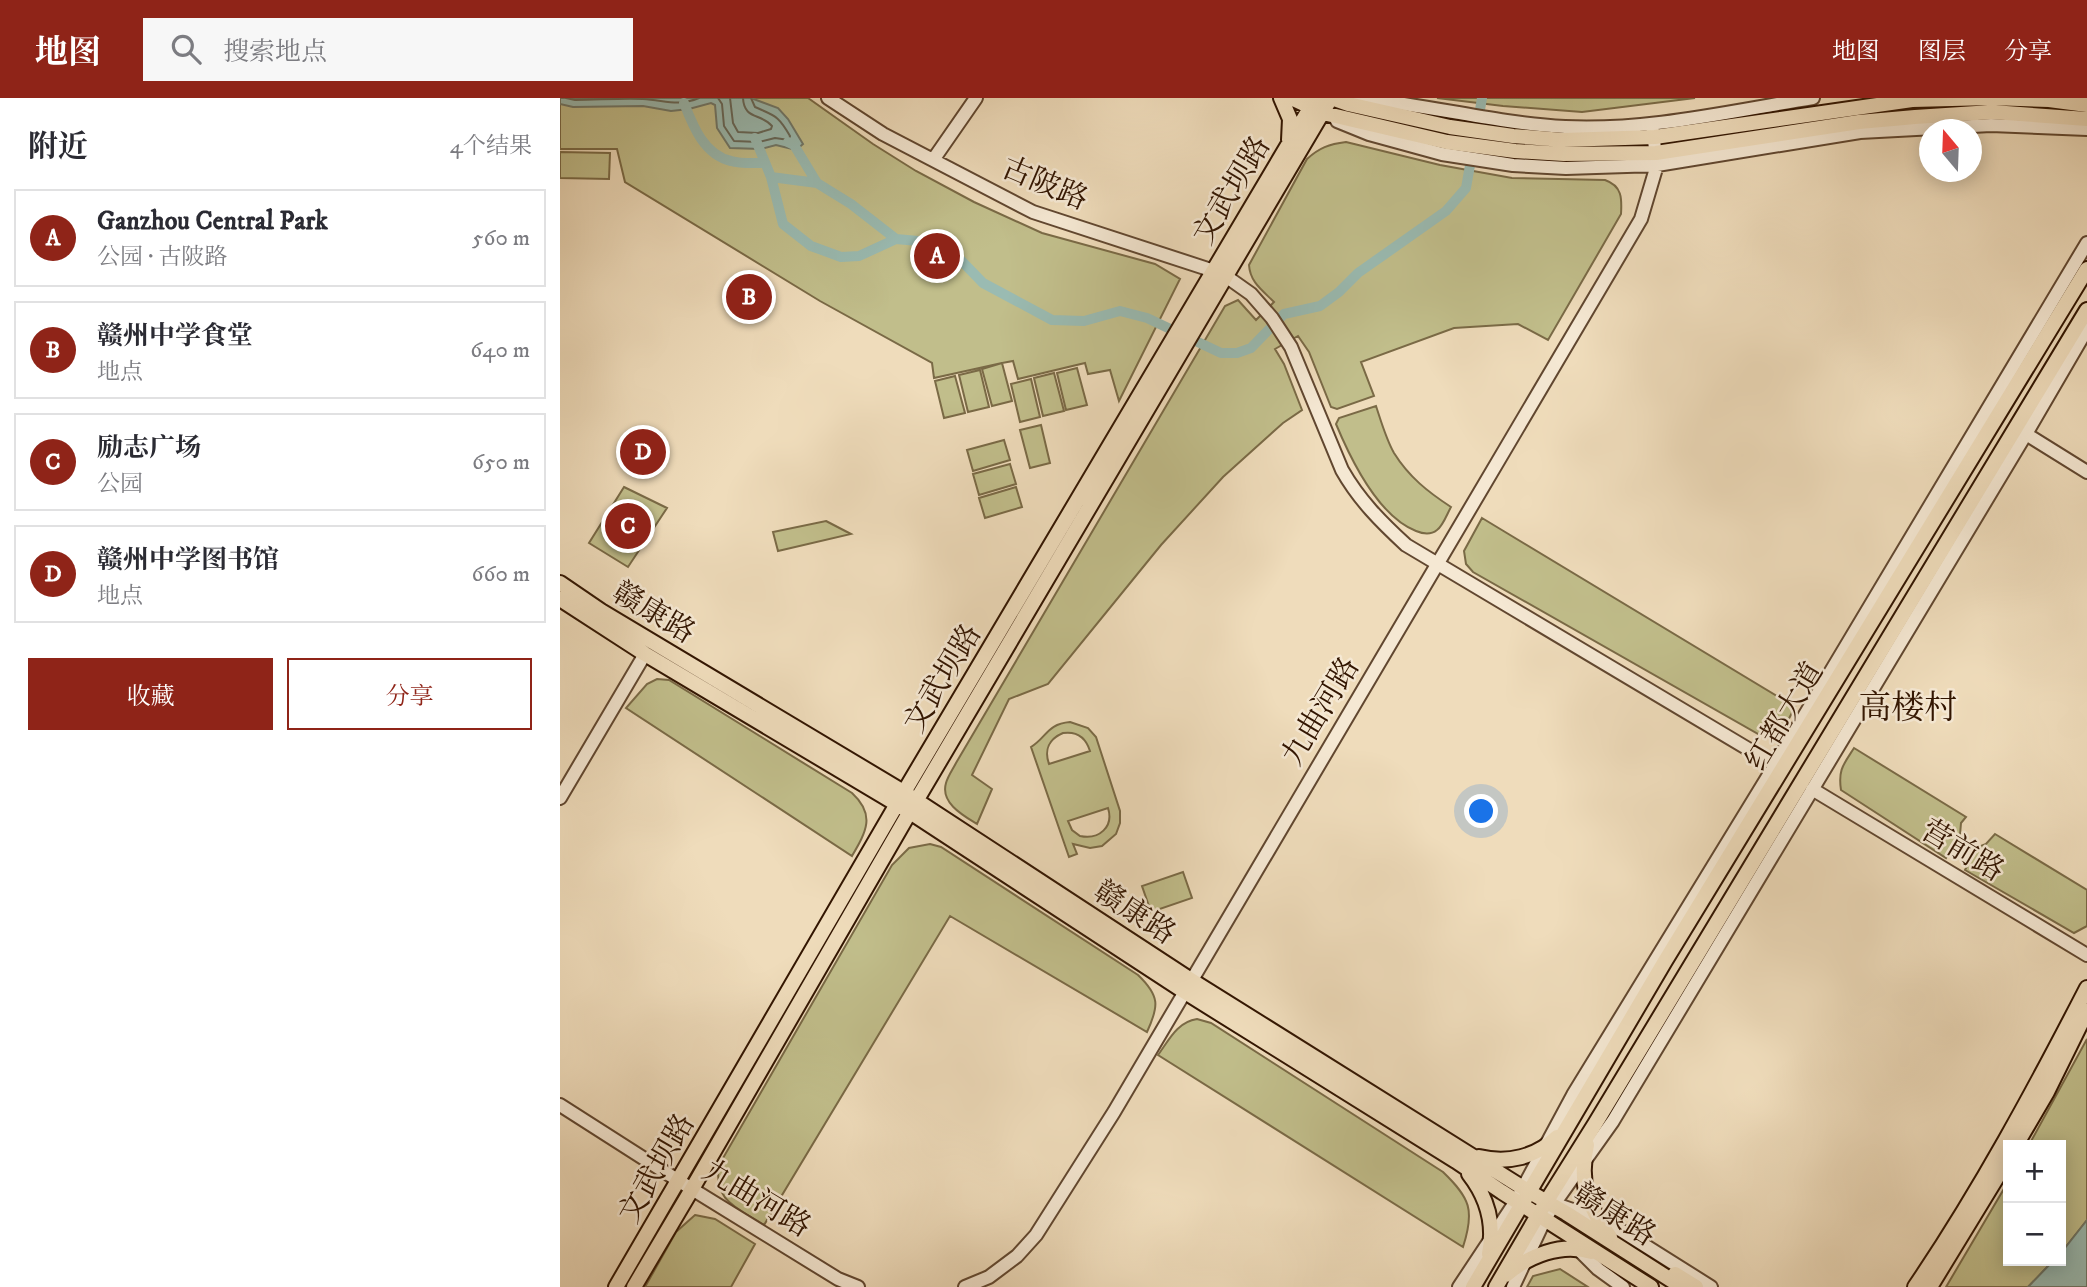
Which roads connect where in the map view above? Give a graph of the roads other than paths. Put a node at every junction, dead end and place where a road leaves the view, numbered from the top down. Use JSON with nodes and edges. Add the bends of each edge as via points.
{"nodes":[{"id":1,"x":828,"y":98,"type":"edge"},
{"id":2,"x":976,"y":98,"type":"edge"},
{"id":3,"x":1331,"y":98,"type":"edge"},
{"id":4,"x":1813,"y":98,"type":"edge"},
{"id":5,"x":1282,"y":99,"type":"edge"},
{"id":6,"x":1371,"y":102,"type":"edge"},
{"id":7,"x":2087,"y":105,"type":"edge"},
{"id":8,"x":1316,"y":109,"type":"edge"},
{"id":9,"x":2087,"y":120,"type":"edge"},
{"id":10,"x":1342,"y":123,"type":"junction"},
{"id":11,"x":1366,"y":123,"type":"junction"},
{"id":12,"x":2087,"y":129,"type":"edge"},
{"id":13,"x":1653,"y":130,"type":"junction"},
{"id":14,"x":1305,"y":144,"type":"junction"},
{"id":15,"x":1514,"y":144,"type":"junction"},
{"id":16,"x":1445,"y":148,"type":"junction"},
{"id":17,"x":1286,"y":149,"type":"junction"},
{"id":18,"x":1657,"y":159,"type":"junction"},
{"id":19,"x":933,"y":160,"type":"junction"},
{"id":20,"x":2087,"y":243,"type":"edge"},
{"id":21,"x":2087,"y":269,"type":"edge"},
{"id":22,"x":1221,"y":274,"type":"junction"},
{"id":23,"x":2087,"y":310,"type":"edge"},
{"id":24,"x":2087,"y":329,"type":"edge"},
{"id":25,"x":2026,"y":434,"type":"junction"},
{"id":26,"x":2087,"y":472,"type":"edge"},
{"id":27,"x":1438,"y":565,"type":"junction"},
{"id":28,"x":560,"y":583,"type":"edge"},
{"id":29,"x":560,"y":599,"type":"edge"},
{"id":30,"x":645,"y":654,"type":"junction"},
{"id":31,"x":1775,"y":765,"type":"junction"},
{"id":32,"x":1812,"y":789,"type":"junction"},
{"id":33,"x":560,"y":798,"type":"edge"},
{"id":34,"x":907,"y":803,"type":"junction"},
{"id":35,"x":2087,"y":955,"type":"edge"},
{"id":36,"x":1188,"y":986,"type":"junction"},
{"id":37,"x":2087,"y":988,"type":"edge"},
{"id":38,"x":2087,"y":1011,"type":"edge"},
{"id":39,"x":560,"y":1105,"type":"edge"},
{"id":40,"x":1573,"y":1117,"type":"junction"},
{"id":41,"x":1595,"y":1124,"type":"junction"},
{"id":42,"x":2019,"y":1140,"type":"edge"},
{"id":43,"x":1544,"y":1148,"type":"junction"},
{"id":44,"x":1471,"y":1154,"type":"junction"},
{"id":45,"x":1456,"y":1161,"type":"junction"},
{"id":46,"x":1584,"y":1161,"type":"junction"},
{"id":47,"x":2003,"y":1167,"type":"edge"},
{"id":48,"x":679,"y":1181,"type":"junction"},
{"id":49,"x":692,"y":1189,"type":"junction"},
{"id":50,"x":1522,"y":1196,"type":"junction"},
{"id":51,"x":1551,"y":1204,"type":"junction"},
{"id":52,"x":1596,"y":1218,"type":"junction"},
{"id":53,"x":1542,"y":1219,"type":"junction"},
{"id":54,"x":1491,"y":1239,"type":"junction"},
{"id":55,"x":1615,"y":1244,"type":"junction"},
{"id":56,"x":1579,"y":1250,"type":"junction"},
{"id":57,"x":1603,"y":1258,"type":"junction"},
{"id":58,"x":1524,"y":1262,"type":"junction"},
{"id":59,"x":1484,"y":1268,"type":"junction"},
{"id":60,"x":1503,"y":1285,"type":"edge"},
{"id":61,"x":616,"y":1287,"type":"edge"},
{"id":62,"x":634,"y":1287,"type":"edge"},
{"id":63,"x":858,"y":1287,"type":"edge"},
{"id":64,"x":965,"y":1287,"type":"edge"},
{"id":65,"x":1459,"y":1287,"type":"edge"},
{"id":66,"x":1473,"y":1287,"type":"edge"},
{"id":67,"x":1623,"y":1287,"type":"edge"},
{"id":68,"x":1636,"y":1287,"type":"edge"},
{"id":69,"x":1651,"y":1287,"type":"edge"},
{"id":70,"x":1682,"y":1287,"type":"edge"},
{"id":71,"x":1696,"y":1287,"type":"edge"},
{"id":72,"x":1711,"y":1287,"type":"edge"},
{"id":73,"x":1915,"y":1287,"type":"edge"},
{"id":74,"x":1930,"y":1287,"type":"edge"}],
"edges":[{"from":1,"to":19,"type":"street","name":"古陂路"},
{"from":2,"to":19,"type":"street"},
{"from":3,"to":6,"type":"main road"},
{"from":3,"to":8,"type":"main road","name":"文武坝路"},
{"from":4,"to":13,"type":"street"},
{"from":5,"to":8,"type":"main road"},
{"from":5,"to":17,"type":"main road","via":[[1291,126]]},
{"from":6,"to":15,"type":"main road"},
{"from":6,"to":15,"type":"street","via":[[1445,112]]},
{"from":7,"to":13,"type":"main road","via":[[1991,98],[1912,100]]},
{"from":8,"to":10,"type":"street"},
{"from":8,"to":11,"type":"main road"},
{"from":8,"to":14,"type":"main road","name":"文武坝路"},
{"from":8,"to":17,"type":"main road","name":"文武坝路"},
{"from":9,"to":18,"type":"main road","via":[[1992,111],[1858,122]]},
{"from":10,"to":11,"type":"main road"},
{"from":10,"to":14,"type":"main road","via":[[1326,128]]},
{"from":10,"to":16,"type":"street","via":[[1369,134]]},
{"from":11,"to":16,"type":"main road"},
{"from":12,"to":18,"type":"street","via":[[1991,125],[1860,132]]},
{"from":13,"to":15,"type":"main road"},
{"from":13,"to":18,"type":"street","name":"九曲河路"},
{"from":14,"to":22,"type":"main road","name":"文武坝路"},
{"from":15,"to":16,"type":"main road"},
{"from":15,"to":18,"type":"main road","via":[[1564,154]]},
{"from":17,"to":22,"type":"main road","name":"文武坝路"},
{"from":18,"to":27,"type":"street","name":"九曲河路","via":[[1641,219]]},
{"from":19,"to":22,"type":"street","name":"古陂路","via":[[1033,212]]},
{"from":20,"to":31,"type":"street"},
{"from":21,"to":40,"type":"main road","name":"红都大道"},
{"from":22,"to":27,"type":"street","name":"古陂路","via":[[1251,294],[1291,347],[1342,470],[1370,511],[1406,545]]},
{"from":22,"to":34,"type":"main road","name":"文武坝路"},
{"from":23,"to":41,"type":"main road","name":"红都大道"},
{"from":24,"to":25,"type":"street"},
{"from":25,"to":26,"type":"street"},
{"from":25,"to":32,"type":"street"},
{"from":27,"to":31,"type":"street","name":"古陂路"},
{"from":27,"to":36,"type":"street","name":"九曲河路"},
{"from":28,"to":34,"type":"main road","name":"赣康路"},
{"from":29,"to":30,"type":"main road","name":"赣康路"},
{"from":30,"to":33,"type":"street"},
{"from":30,"to":34,"type":"main road","name":"赣康路"},
{"from":31,"to":43,"type":"street"},
{"from":32,"to":35,"type":"street","name":"营前路"},
{"from":32,"to":46,"type":"street","via":[[1613,1121]]},
{"from":34,"to":36,"type":"main road","name":"赣康路"},
{"from":34,"to":48,"type":"main road","name":"文武坝路","via":[[779,1004]]},
{"from":34,"to":49,"type":"main road","name":"文武坝路"},
{"from":36,"to":44,"type":"main road","name":"赣康路"},
{"from":36,"to":45,"type":"main road","name":"赣康路"},
{"from":36,"to":64,"type":"street","name":"九曲河路","via":[[1036,1235],[989,1277]]},
{"from":37,"to":73,"type":"main road","via":[[1993,1165]]},
{"from":38,"to":42,"type":"main road"},
{"from":39,"to":48,"type":"street","name":"九曲河路"},
{"from":40,"to":43,"type":"main road"},
{"from":40,"to":50,"type":"main road","name":"红都大道"},
{"from":41,"to":46,"type":"main road"},
{"from":41,"to":51,"type":"main road","name":"红都大道"},
{"from":43,"to":44,"type":"main road","via":[[1510,1160]]},
{"from":43,"to":50,"type":"street"},
{"from":44,"to":50,"type":"main road","name":"赣康路"},
{"from":45,"to":50,"type":"main road","name":"赣康路"},
{"from":45,"to":54,"type":"main road","via":[[1483,1196]]},
{"from":46,"to":51,"type":"street"},
{"from":46,"to":52,"type":"main road","via":[[1586,1191]]},
{"from":47,"to":74,"type":"main road"},
{"from":48,"to":49,"type":"street","name":"九曲河路"},
{"from":48,"to":61,"type":"main road","name":"文武坝路"},
{"from":49,"to":62,"type":"main road","name":"文武坝路"},
{"from":49,"to":63,"type":"street","name":"九曲河路"},
{"from":50,"to":51,"type":"main road","name":"赣康路"},
{"from":50,"to":53,"type":"main road","name":"赣康路"},
{"from":50,"to":54,"type":"street"},
{"from":50,"to":59,"type":"main road","name":"红都大道"},
{"from":51,"to":52,"type":"street"},
{"from":51,"to":53,"type":"main road","name":"红都大道"},
{"from":51,"to":55,"type":"main road","name":"赣康路"},
{"from":52,"to":55,"type":"main road"},
{"from":52,"to":72,"type":"street"},
{"from":53,"to":56,"type":"street"},
{"from":53,"to":57,"type":"main road","name":"赣康路"},
{"from":53,"to":58,"type":"street"},
{"from":53,"to":60,"type":"main road","name":"红都大道"},
{"from":54,"to":59,"type":"main road"},
{"from":54,"to":65,"type":"street"},
{"from":55,"to":70,"type":"main road","name":"赣康路"},
{"from":55,"to":71,"type":"main road"},
{"from":56,"to":57,"type":"main road"},
{"from":56,"to":58,"type":"main road","via":[[1556,1251]]},
{"from":56,"to":67,"type":"street"},
{"from":57,"to":68,"type":"main road"},
{"from":57,"to":69,"type":"main road","name":"赣康路"},
{"from":58,"to":60,"type":"main road"},
{"from":59,"to":66,"type":"main road","name":"红都大道"}]}
